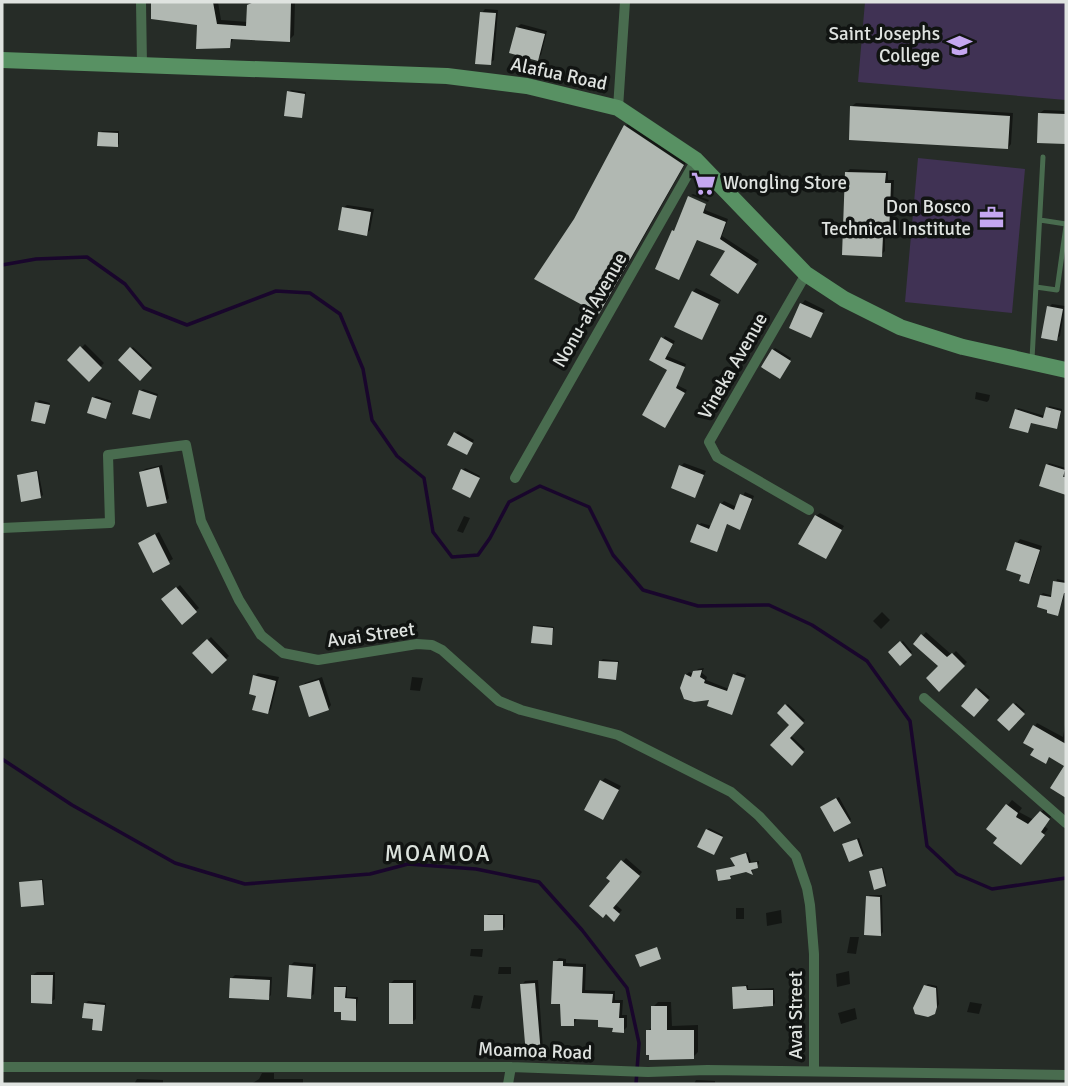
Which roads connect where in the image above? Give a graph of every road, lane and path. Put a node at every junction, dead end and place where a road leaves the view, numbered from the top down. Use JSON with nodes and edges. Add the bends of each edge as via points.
{"nodes":[{"id":1,"x":141,"y":2,"type":"edge"},
{"id":2,"x":625,"y":2,"type":"edge"},
{"id":3,"x":2,"y":60,"type":"edge"},
{"id":4,"x":142,"y":65,"type":"junction"},
{"id":5,"x":618,"y":108,"type":"junction"},
{"id":6,"x":1043,"y":157,"type":"dead end"},
{"id":7,"x":696,"y":160,"type":"junction"},
{"id":8,"x":1040,"y":220,"type":"junction"},
{"id":9,"x":1066,"y":225,"type":"edge"},
{"id":10,"x":806,"y":274,"type":"junction"},
{"id":11,"x":1036,"y":287,"type":"junction"},
{"id":12,"x":1031,"y":362,"type":"junction"},
{"id":13,"x":1066,"y":370,"type":"edge"},
{"id":14,"x":514,"y":478,"type":"dead end"},
{"id":15,"x":809,"y":510,"type":"dead end"},
{"id":16,"x":2,"y":528,"type":"edge"},
{"id":17,"x":924,"y":698,"type":"dead end"},
{"id":18,"x":1066,"y":823,"type":"edge"},
{"id":19,"x":2,"y":1067,"type":"edge"},
{"id":20,"x":511,"y":1067,"type":"junction"},
{"id":21,"x":814,"y":1072,"type":"junction"},
{"id":22,"x":1066,"y":1075,"type":"edge"},
{"id":23,"x":508,"y":1084,"type":"edge"}],
"edges":[{"from":1,"to":4,"type":"street"},
{"from":2,"to":5,"type":"street"},
{"from":3,"to":4,"type":"street","name":"Alafua Road"},
{"from":4,"to":5,"type":"street","name":"Alafua Road","via":[[447,76],[527,86]]},
{"from":5,"to":7,"type":"street","name":"Alafua Road"},
{"from":6,"to":8,"type":"lane"},
{"from":7,"to":10,"type":"street","name":"Alafua Road"},
{"from":7,"to":14,"type":"street","name":"Nonu-ai Avenue"},
{"from":8,"to":9,"type":"lane"},
{"from":8,"to":11,"type":"lane"},
{"from":9,"to":11,"type":"lane","via":[[1057,290]]},
{"from":10,"to":12,"type":"street","name":"Alafua Road","via":[[900,327]]},
{"from":10,"to":15,"type":"street","name":"Vineka Avenue","via":[[709,442],[717,457]]},
{"from":11,"to":12,"type":"lane"},
{"from":12,"to":13,"type":"street","name":"Alafua Road"},
{"from":16,"to":21,"type":"street","name":"Avai Street","via":[[110,523],[108,455],[186,445],[201,522],[239,600],[261,635],[283,653],[318,660],[432,645],[499,701],[618,735],[731,792],[796,856],[807,888],[814,954]]},
{"from":17,"to":18,"type":"street"},
{"from":19,"to":20,"type":"street","name":"Moamoa Road"},
{"from":20,"to":21,"type":"street","name":"Moamoa Road"},
{"from":20,"to":23,"type":"street"},
{"from":21,"to":22,"type":"street","name":"Moamoa Road"}]}
